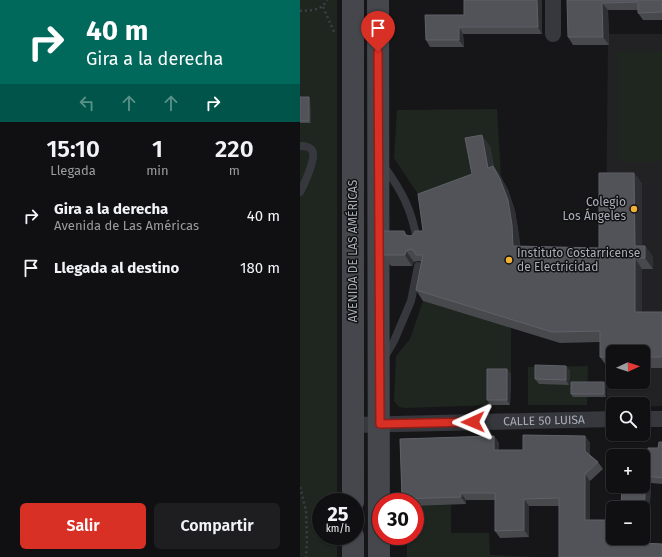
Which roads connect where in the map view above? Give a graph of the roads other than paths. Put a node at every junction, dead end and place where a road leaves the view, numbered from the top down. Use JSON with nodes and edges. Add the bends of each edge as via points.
{"nodes":[{"id":1,"x":353,"y":0,"type":"edge"},
{"id":2,"x":378,"y":0,"type":"edge"},
{"id":3,"x":553,"y":0,"type":"edge"},
{"id":4,"x":553,"y":34,"type":"dead end"},
{"id":5,"x":300,"y":146,"type":"edge"},
{"id":6,"x":379,"y":160,"type":"junction"},
{"id":7,"x":300,"y":192,"type":"edge"},
{"id":8,"x":417,"y":242,"type":"edge"},
{"id":9,"x":418,"y":266,"type":"edge"},
{"id":10,"x":379,"y":365,"type":"junction"},
{"id":11,"x":606,"y":419,"type":"edge"},
{"id":12,"x":650,"y":419,"type":"edge"},
{"id":13,"x":662,"y":419,"type":"edge"},
{"id":14,"x":380,"y":424,"type":"junction"},
{"id":15,"x":353,"y":425,"type":"junction"},
{"id":16,"x":353,"y":493,"type":"edge"},
{"id":17,"x":353,"y":545,"type":"edge"},
{"id":18,"x":353,"y":557,"type":"edge"},
{"id":19,"x":379,"y":557,"type":"edge"}],
"edges":[{"from":1,"to":15,"type":"main road","name":"AVENIDA DE LAS AMÉRICAS"},
{"from":2,"to":6,"type":"main road"},
{"from":3,"to":4,"type":"street"},
{"from":5,"to":7,"type":"lane","via":[[309,147],[314,154]]},
{"from":6,"to":8,"type":"lane","via":[[405,198],[414,221]]},
{"from":6,"to":10,"type":"main road"},
{"from":9,"to":10,"type":"lane","via":[[411,301],[394,341]]},
{"from":10,"to":14,"type":"main road"},
{"from":11,"to":14,"type":"street","name":"CALLE 50 LUISA"},
{"from":12,"to":13,"type":"street"},
{"from":14,"to":15,"type":"street","name":"CALLE 50 LUISA"},
{"from":14,"to":19,"type":"main road"},
{"from":15,"to":16,"type":"main road","name":"AVENIDA DE LAS AMÉRICAS"},
{"from":17,"to":18,"type":"main road"}]}
